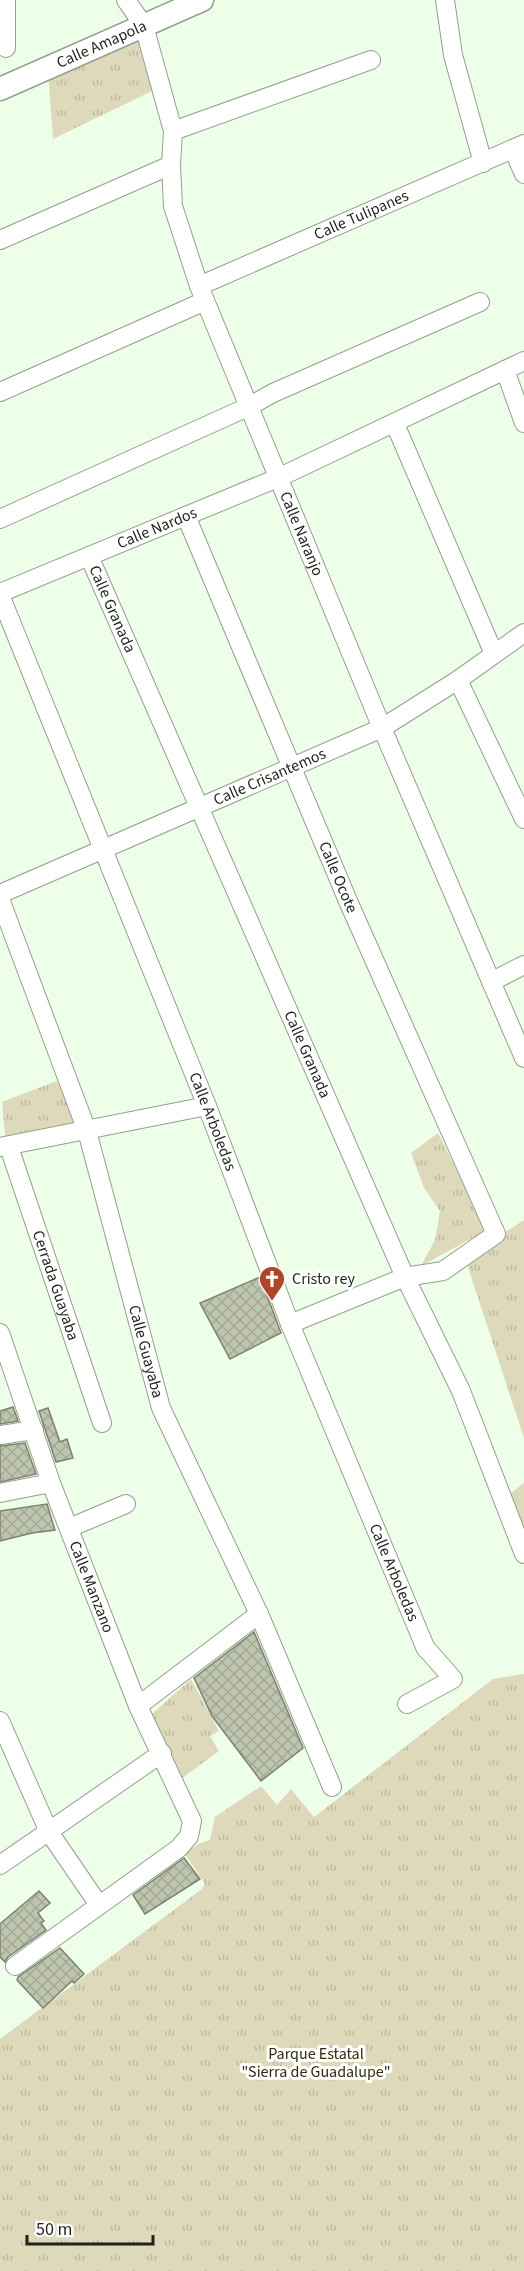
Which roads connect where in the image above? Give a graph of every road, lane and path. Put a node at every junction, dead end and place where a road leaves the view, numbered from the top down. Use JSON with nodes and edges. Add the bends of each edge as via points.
{"nodes":[{"id":1,"x":6,"y":0,"type":"edge"},
{"id":2,"x":126,"y":0,"type":"edge"},
{"id":3,"x":202,"y":0,"type":"edge"},
{"id":4,"x":446,"y":0,"type":"edge"},
{"id":5,"x":144,"y":26,"type":"junction"},
{"id":6,"x":6,"y":48,"type":"dead end"},
{"id":7,"x":371,"y":60,"type":"dead end"},
{"id":8,"x":0,"y":89,"type":"edge"},
{"id":9,"x":173,"y":131,"type":"junction"},
{"id":10,"x":519,"y":147,"type":"edge"},
{"id":11,"x":483,"y":163,"type":"junction"},
{"id":12,"x":171,"y":165,"type":"junction"},
{"id":13,"x":524,"y":174,"type":"edge"},
{"id":14,"x":0,"y":240,"type":"edge"},
{"id":15,"x":202,"y":293,"type":"junction"},
{"id":16,"x":480,"y":302,"type":"dead end"},
{"id":17,"x":524,"y":361,"type":"edge"},
{"id":18,"x":505,"y":370,"type":"junction"},
{"id":19,"x":0,"y":392,"type":"edge"},
{"id":20,"x":250,"y":406,"type":"junction"},
{"id":21,"x":524,"y":423,"type":"edge"},
{"id":22,"x":395,"y":424,"type":"junction"},
{"id":23,"x":280,"y":477,"type":"junction"},
{"id":24,"x":186,"y":516,"type":"junction"},
{"id":25,"x":0,"y":519,"type":"edge"},
{"id":26,"x":89,"y":556,"type":"junction"},
{"id":27,"x":0,"y":594,"type":"edge"},
{"id":28,"x":523,"y":635,"type":"edge"},
{"id":29,"x":494,"y":654,"type":"junction"},
{"id":30,"x":458,"y":680,"type":"junction"},
{"id":31,"x":382,"y":728,"type":"junction"},
{"id":32,"x":292,"y":768,"type":"junction"},
{"id":33,"x":200,"y":809,"type":"junction"},
{"id":34,"x":524,"y":819,"type":"edge"},
{"id":35,"x":104,"y":849,"type":"junction"},
{"id":36,"x":0,"y":894,"type":"edge"},
{"id":37,"x":0,"y":899,"type":"edge"},
{"id":38,"x":524,"y":965,"type":"edge"},
{"id":39,"x":491,"y":982,"type":"junction"},
{"id":40,"x":523,"y":1055,"type":"edge"},
{"id":41,"x":207,"y":1106,"type":"junction"},
{"id":42,"x":87,"y":1131,"type":"junction"},
{"id":43,"x":4,"y":1147,"type":"edge"},
{"id":44,"x":405,"y":1277,"type":"junction"},
{"id":45,"x":290,"y":1324,"type":"junction"},
{"id":46,"x":0,"y":1333,"type":"edge"},
{"id":47,"x":7,"y":1375,"type":"edge"},
{"id":48,"x":102,"y":1423,"type":"dead end"},
{"id":49,"x":34,"y":1430,"type":"junction"},
{"id":50,"x":0,"y":1435,"type":"edge"},
{"id":51,"x":51,"y":1483,"type":"junction"},
{"id":52,"x":0,"y":1493,"type":"edge"},
{"id":53,"x":126,"y":1504,"type":"dead end"},
{"id":54,"x":69,"y":1528,"type":"junction"},
{"id":55,"x":524,"y":1554,"type":"edge"},
{"id":56,"x":259,"y":1614,"type":"junction"},
{"id":57,"x":407,"y":1704,"type":"dead end"},
{"id":58,"x":138,"y":1706,"type":"junction"},
{"id":59,"x":0,"y":1721,"type":"edge"},
{"id":60,"x":162,"y":1753,"type":"junction"},
{"id":61,"x":332,"y":1787,"type":"dead end"},
{"id":62,"x":49,"y":1832,"type":"junction"},
{"id":63,"x":0,"y":1865,"type":"edge"},
{"id":64,"x":99,"y":1905,"type":"junction"},
{"id":65,"x":15,"y":1966,"type":"dead end"}],
"edges":[{"from":1,"to":6,"type":"street"},
{"from":2,"to":5,"type":"street","name":"Calle Naranjo"},
{"from":3,"to":5,"type":"street","name":"Calle Amapola"},
{"from":4,"to":11,"type":"street","via":[[453,55]]},
{"from":5,"to":8,"type":"street","name":"Calle Amapola"},
{"from":5,"to":9,"type":"street","name":"Calle Naranjo"},
{"from":7,"to":9,"type":"street"},
{"from":9,"to":12,"type":"street","name":"Calle Naranjo"},
{"from":10,"to":11,"type":"street","name":"Calle Tulipanes"},
{"from":10,"to":13,"type":"street"},
{"from":11,"to":15,"type":"street","name":"Calle Tulipanes"},
{"from":12,"to":14,"type":"street"},
{"from":12,"to":15,"type":"street","name":"Calle Naranjo","via":[[173,206]]},
{"from":15,"to":19,"type":"street","name":"Calle Tulipanes"},
{"from":15,"to":20,"type":"street","name":"Calle Naranjo"},
{"from":16,"to":20,"type":"street"},
{"from":17,"to":18,"type":"street","name":"Calle Nardos"},
{"from":18,"to":21,"type":"street"},
{"from":18,"to":22,"type":"street","name":"Calle Nardos"},
{"from":20,"to":23,"type":"street","name":"Calle Naranjo"},
{"from":20,"to":25,"type":"street"},
{"from":22,"to":23,"type":"street","name":"Calle Nardos"},
{"from":22,"to":29,"type":"street"},
{"from":23,"to":24,"type":"street","name":"Calle Nardos"},
{"from":23,"to":31,"type":"street","name":"Calle Naranjo"},
{"from":24,"to":26,"type":"street","name":"Calle Nardos"},
{"from":24,"to":32,"type":"street","name":"Calle Ocote"},
{"from":26,"to":27,"type":"street","name":"Calle Nardos"},
{"from":26,"to":33,"type":"street","name":"Calle Granada"},
{"from":27,"to":35,"type":"street","name":"Calle Arboledas"},
{"from":28,"to":29,"type":"street","name":"Calle Crisantemos"},
{"from":29,"to":30,"type":"street","name":"Calle Crisantemos"},
{"from":30,"to":31,"type":"street","name":"Calle Crisantemos"},
{"from":30,"to":34,"type":"street"},
{"from":31,"to":32,"type":"street","name":"Calle Crisantemos"},
{"from":31,"to":39,"type":"street","name":"Calle Naranjo"},
{"from":32,"to":33,"type":"street","name":"Calle Crisantemos"},
{"from":32,"to":44,"type":"street","name":"Calle Ocote","via":[[496,1234],[443,1271]]},
{"from":33,"to":35,"type":"street","name":"Calle Crisantemos"},
{"from":33,"to":44,"type":"street","name":"Calle Granada"},
{"from":35,"to":36,"type":"street","name":"Calle Crisantemos"},
{"from":35,"to":41,"type":"street","name":"Calle Arboledas"},
{"from":37,"to":42,"type":"street","name":"Calle Guayaba"},
{"from":38,"to":39,"type":"street"},
{"from":39,"to":40,"type":"street","name":"Calle Naranjo"},
{"from":41,"to":42,"type":"street"},
{"from":41,"to":45,"type":"street","name":"Calle Arboledas"},
{"from":42,"to":43,"type":"street"},
{"from":42,"to":56,"type":"street","name":"Calle Guayaba","via":[[161,1408]]},
{"from":43,"to":48,"type":"street","name":"Cerrada Guayaba"},
{"from":44,"to":45,"type":"street"},
{"from":44,"to":55,"type":"street","name":"Calle Granada","via":[[461,1391]]},
{"from":45,"to":57,"type":"street","name":"Calle Arboledas","via":[[426,1648],[453,1679]]},
{"from":46,"to":47,"type":"street","name":"Calle Manzano"},
{"from":47,"to":49,"type":"street","name":"Calle Manzano"},
{"from":49,"to":50,"type":"street"},
{"from":49,"to":51,"type":"street","name":"Calle Manzano"},
{"from":51,"to":52,"type":"street"},
{"from":51,"to":54,"type":"street","name":"Calle Manzano"},
{"from":53,"to":54,"type":"street"},
{"from":54,"to":58,"type":"street","name":"Calle Manzano"},
{"from":56,"to":58,"type":"street"},
{"from":56,"to":61,"type":"street","name":"Calle Guayaba"},
{"from":58,"to":60,"type":"street","name":"Calle Manzano"},
{"from":59,"to":62,"type":"street"},
{"from":60,"to":62,"type":"street"},
{"from":60,"to":64,"type":"street","name":"Calle Manzano","via":[[192,1821],[189,1836],[179,1848]]},
{"from":62,"to":63,"type":"street"},
{"from":62,"to":64,"type":"street"},
{"from":64,"to":65,"type":"street"}]}
